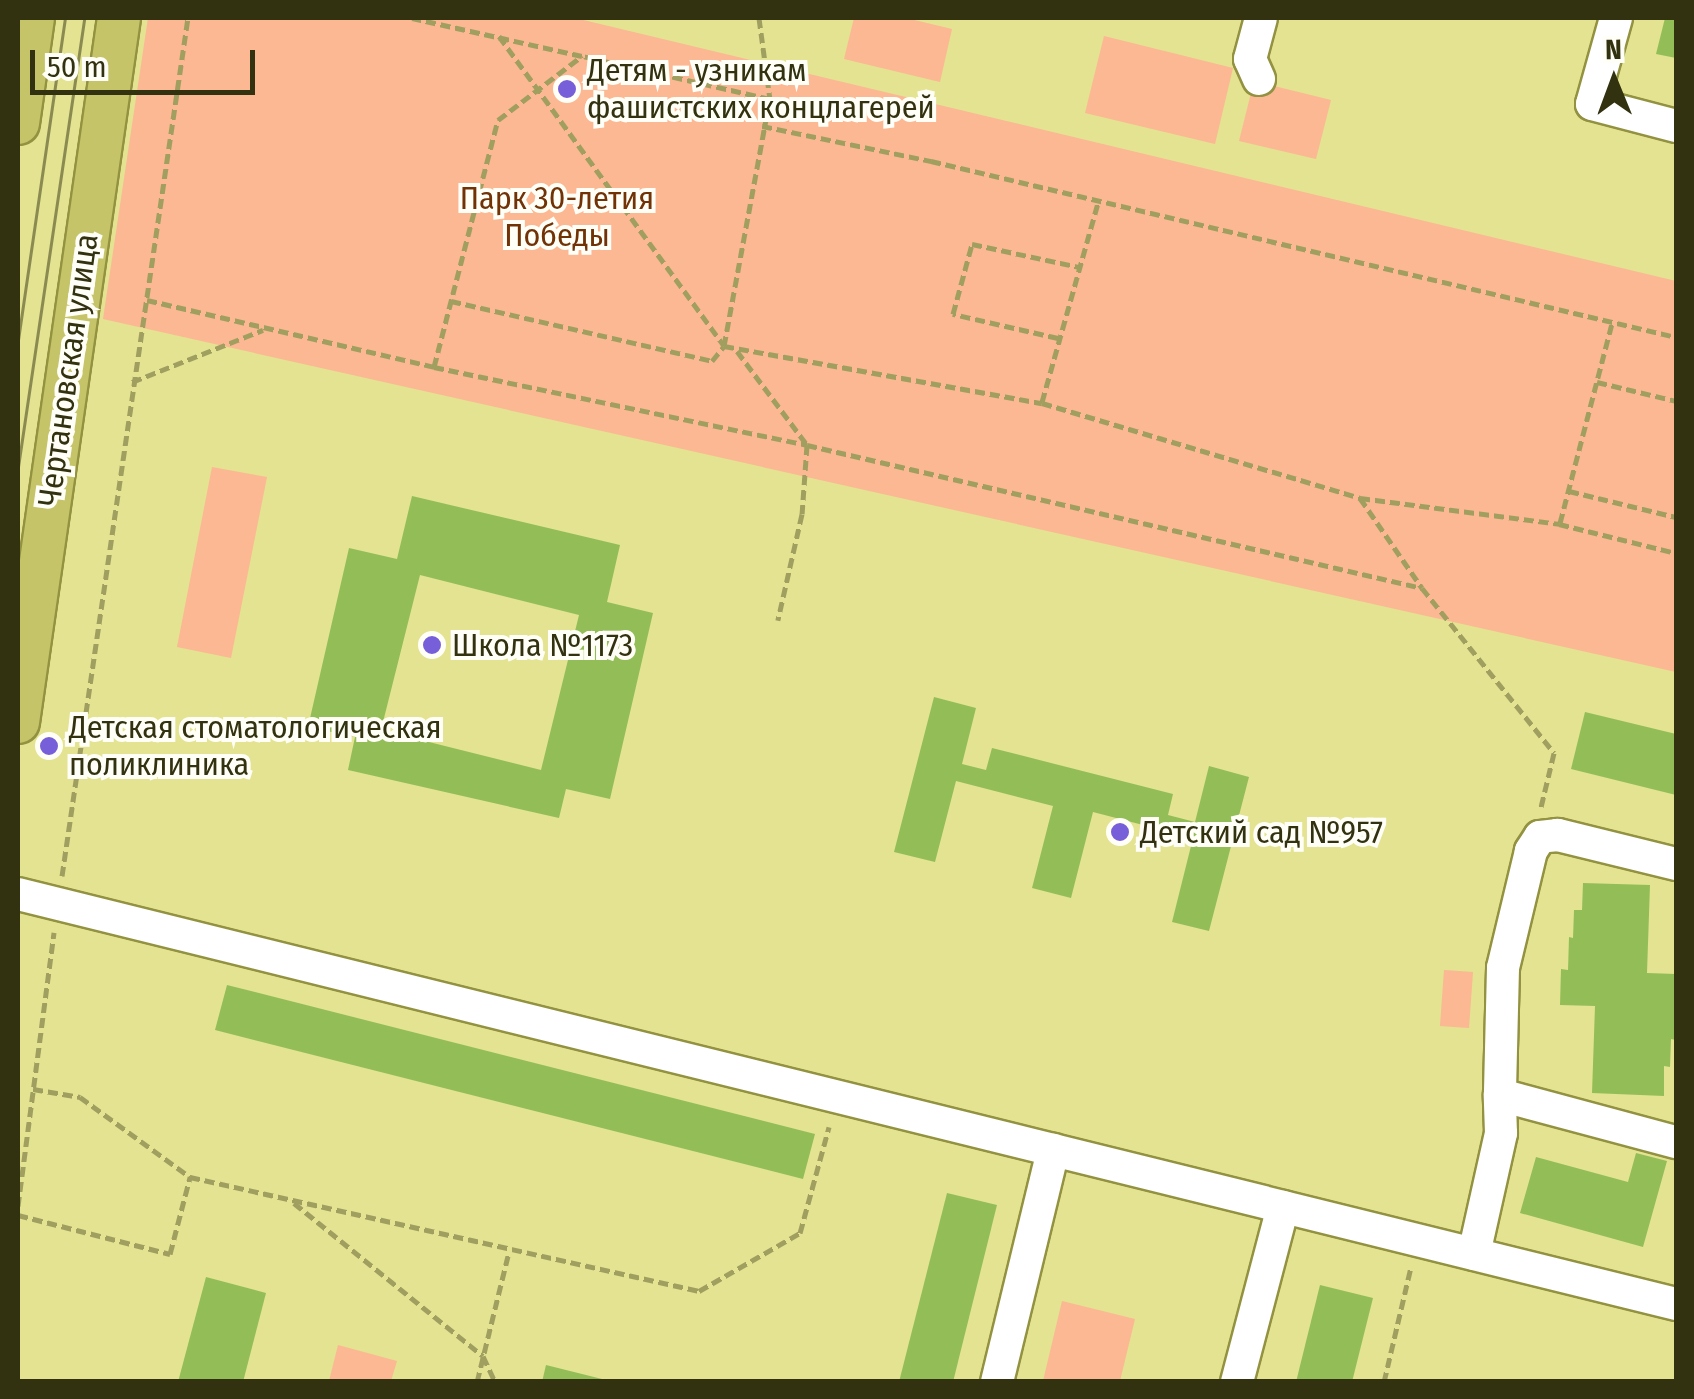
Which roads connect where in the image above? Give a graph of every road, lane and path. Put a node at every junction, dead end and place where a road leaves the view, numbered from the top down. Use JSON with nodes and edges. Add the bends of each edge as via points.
{"nodes":[{"id":1,"x":33,"y":18,"type":"edge"},
{"id":2,"x":188,"y":18,"type":"edge"},
{"id":3,"x":412,"y":18,"type":"edge"},
{"id":4,"x":759,"y":18,"type":"edge"},
{"id":5,"x":1261,"y":18,"type":"edge"},
{"id":6,"x":1616,"y":18,"type":"edge"},
{"id":7,"x":112,"y":25,"type":"edge"},
{"id":8,"x":499,"y":36,"type":"junction"},
{"id":9,"x":582,"y":56,"type":"junction"},
{"id":10,"x":1247,"y":68,"type":"dead end"},
{"id":11,"x":538,"y":88,"type":"junction"},
{"id":12,"x":770,"y":99,"type":"junction"},
{"id":13,"x":18,"y":123,"type":"edge"},
{"id":14,"x":762,"y":126,"type":"junction"},
{"id":15,"x":1676,"y":126,"type":"edge"},
{"id":16,"x":1098,"y":203,"type":"junction"},
{"id":17,"x":1079,"y":268,"type":"junction"},
{"id":18,"x":147,"y":300,"type":"junction"},
{"id":19,"x":451,"y":301,"type":"junction"},
{"id":20,"x":1612,"y":323,"type":"junction"},
{"id":21,"x":265,"y":329,"type":"junction"},
{"id":22,"x":1676,"y":337,"type":"edge"},
{"id":23,"x":1058,"y":338,"type":"junction"},
{"id":24,"x":724,"y":346,"type":"junction"},
{"id":25,"x":735,"y":349,"type":"junction"},
{"id":26,"x":434,"y":366,"type":"junction"},
{"id":27,"x":132,"y":382,"type":"junction"},
{"id":28,"x":1596,"y":382,"type":"junction"},
{"id":29,"x":1676,"y":400,"type":"edge"},
{"id":30,"x":1042,"y":403,"type":"junction"},
{"id":31,"x":807,"y":446,"type":"junction"},
{"id":32,"x":1569,"y":491,"type":"junction"},
{"id":33,"x":1360,"y":498,"type":"junction"},
{"id":34,"x":1676,"y":517,"type":"edge"},
{"id":35,"x":1560,"y":524,"type":"junction"},
{"id":36,"x":1676,"y":552,"type":"edge"},
{"id":37,"x":1422,"y":588,"type":"junction"},
{"id":38,"x":778,"y":620,"type":"dead end"},
{"id":39,"x":18,"y":722,"type":"edge"},
{"id":40,"x":1540,"y":837,"type":"junction"},
{"id":41,"x":1676,"y":864,"type":"edge"},
{"id":42,"x":18,"y":894,"type":"edge"},
{"id":43,"x":58,"y":903,"type":"junction"},
{"id":44,"x":33,"y":1089,"type":"junction"},
{"id":45,"x":1500,"y":1095,"type":"junction"},
{"id":46,"x":838,"y":1096,"type":"junction"},
{"id":47,"x":1676,"y":1142,"type":"edge"},
{"id":48,"x":1053,"y":1150,"type":"junction"},
{"id":49,"x":190,"y":1177,"type":"junction"},
{"id":50,"x":292,"y":1201,"type":"junction"},
{"id":51,"x":18,"y":1206,"type":"edge"},
{"id":52,"x":1283,"y":1207,"type":"junction"},
{"id":53,"x":18,"y":1215,"type":"edge"},
{"id":54,"x":1417,"y":1240,"type":"junction"},
{"id":55,"x":510,"y":1252,"type":"junction"},
{"id":56,"x":1474,"y":1254,"type":"junction"},
{"id":57,"x":1676,"y":1304,"type":"edge"},
{"id":58,"x":483,"y":1356,"type":"junction"},
{"id":59,"x":477,"y":1382,"type":"edge"},
{"id":60,"x":495,"y":1382,"type":"edge"},
{"id":61,"x":998,"y":1382,"type":"edge"},
{"id":62,"x":1237,"y":1382,"type":"edge"},
{"id":63,"x":1384,"y":1382,"type":"edge"}],
"edges":[{"from":1,"to":13,"type":"main road"},
{"from":2,"to":18,"type":"path"},
{"from":3,"to":8,"type":"path"},
{"from":4,"to":12,"type":"path"},
{"from":5,"to":10,"type":"lane"},
{"from":6,"to":15,"type":"lane","via":[[1592,104]]},
{"from":7,"to":39,"type":"main road","name":"Чертановская улица"},
{"from":8,"to":9,"type":"path"},
{"from":8,"to":11,"type":"path"},
{"from":9,"to":11,"type":"path"},
{"from":9,"to":12,"type":"path"},
{"from":11,"to":19,"type":"path","via":[[498,120]]},
{"from":11,"to":24,"type":"path"},
{"from":12,"to":14,"type":"path"},
{"from":14,"to":16,"type":"path"},
{"from":14,"to":24,"type":"path"},
{"from":16,"to":17,"type":"path"},
{"from":16,"to":20,"type":"path"},
{"from":17,"to":23,"type":"path"},
{"from":17,"to":23,"type":"path","via":[[972,244],[953,314]]},
{"from":18,"to":21,"type":"path"},
{"from":18,"to":27,"type":"path"},
{"from":19,"to":24,"type":"path","via":[[712,361]]},
{"from":19,"to":26,"type":"path"},
{"from":20,"to":22,"type":"path"},
{"from":20,"to":28,"type":"path"},
{"from":21,"to":26,"type":"path"},
{"from":21,"to":27,"type":"path"},
{"from":23,"to":30,"type":"path"},
{"from":24,"to":25,"type":"path"},
{"from":25,"to":30,"type":"path"},
{"from":25,"to":31,"type":"path"},
{"from":26,"to":31,"type":"path"},
{"from":27,"to":43,"type":"path"},
{"from":28,"to":29,"type":"path"},
{"from":28,"to":32,"type":"path"},
{"from":30,"to":33,"type":"path"},
{"from":31,"to":37,"type":"path"},
{"from":31,"to":38,"type":"path","via":[[802,514]]},
{"from":32,"to":34,"type":"path"},
{"from":32,"to":35,"type":"path"},
{"from":33,"to":35,"type":"path"},
{"from":33,"to":37,"type":"path"},
{"from":35,"to":36,"type":"path"},
{"from":37,"to":40,"type":"path","via":[[1554,754]]},
{"from":40,"to":41,"type":"lane","via":[[1558,835]]},
{"from":40,"to":45,"type":"lane","via":[[1503,968]]},
{"from":42,"to":43,"type":"lane"},
{"from":43,"to":44,"type":"path"},
{"from":43,"to":46,"type":"lane"},
{"from":44,"to":49,"type":"path","via":[[80,1097]]},
{"from":44,"to":51,"type":"path"},
{"from":45,"to":47,"type":"lane"},
{"from":45,"to":56,"type":"lane","via":[[1501,1133]]},
{"from":46,"to":48,"type":"lane"},
{"from":46,"to":55,"type":"path","via":[[800,1233],[699,1290]]},
{"from":48,"to":52,"type":"lane"},
{"from":48,"to":61,"type":"lane"},
{"from":49,"to":50,"type":"path"},
{"from":49,"to":53,"type":"path","via":[[170,1254]]},
{"from":50,"to":55,"type":"path"},
{"from":50,"to":58,"type":"path"},
{"from":52,"to":54,"type":"lane"},
{"from":52,"to":62,"type":"lane"},
{"from":54,"to":56,"type":"lane"},
{"from":54,"to":63,"type":"path"},
{"from":55,"to":58,"type":"path"},
{"from":56,"to":57,"type":"lane"},
{"from":58,"to":59,"type":"path"},
{"from":58,"to":60,"type":"path"}]}
